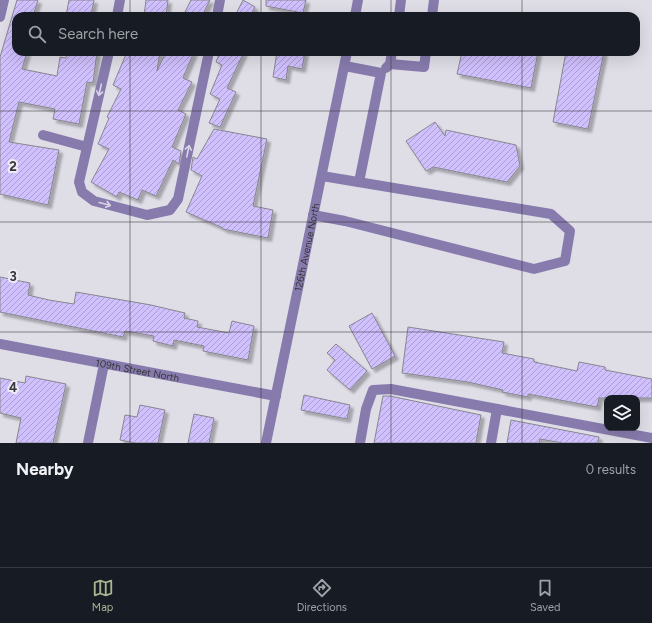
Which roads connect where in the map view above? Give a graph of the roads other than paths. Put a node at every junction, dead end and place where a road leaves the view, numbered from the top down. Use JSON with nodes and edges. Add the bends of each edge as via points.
{"nodes":[{"id":1,"x":4,"y":0,"type":"edge"},
{"id":2,"x":120,"y":0,"type":"edge"},
{"id":3,"x":220,"y":0,"type":"edge"},
{"id":4,"x":358,"y":0,"type":"edge"},
{"id":5,"x":401,"y":0,"type":"edge"},
{"id":6,"x":434,"y":0,"type":"edge"},
{"id":7,"x":117,"y":12,"type":"edge"},
{"id":8,"x":218,"y":12,"type":"edge"},
{"id":9,"x":356,"y":12,"type":"edge"},
{"id":10,"x":400,"y":12,"type":"edge"},
{"id":11,"x":432,"y":12,"type":"edge"},
{"id":12,"x":0,"y":17,"type":"edge"},
{"id":13,"x":107,"y":56,"type":"edge"},
{"id":14,"x":208,"y":56,"type":"edge"},
{"id":15,"x":346,"y":56,"type":"edge"},
{"id":16,"x":391,"y":56,"type":"edge"},
{"id":17,"x":425,"y":56,"type":"edge"},
{"id":18,"x":390,"y":64,"type":"junction"},
{"id":19,"x":345,"y":66,"type":"junction"},
{"id":20,"x":381,"y":73,"type":"junction"},
{"id":21,"x":43,"y":135,"type":"dead end"},
{"id":22,"x":87,"y":147,"type":"junction"},
{"id":23,"x":322,"y":176,"type":"junction"},
{"id":24,"x":359,"y":182,"type":"junction"},
{"id":25,"x":313,"y":215,"type":"junction"},
{"id":26,"x":0,"y":344,"type":"edge"},
{"id":27,"x":104,"y":364,"type":"junction"},
{"id":28,"x":276,"y":396,"type":"junction"},
{"id":29,"x":497,"y":409,"type":"junction"},
{"id":30,"x":623,"y":438,"type":"edge"},
{"id":31,"x":652,"y":438,"type":"edge"},
{"id":32,"x":88,"y":443,"type":"edge"},
{"id":33,"x":266,"y":443,"type":"edge"},
{"id":34,"x":360,"y":443,"type":"edge"},
{"id":35,"x":491,"y":443,"type":"edge"}],
"edges":[{"from":1,"to":12,"type":"street"},
{"from":2,"to":7,"type":"street"},
{"from":3,"to":8,"type":"street"},
{"from":4,"to":9,"type":"street"},
{"from":5,"to":10,"type":"street"},
{"from":6,"to":11,"type":"street"},
{"from":13,"to":22,"type":"street","one_way":true},
{"from":22,"to":14,"type":"street","one_way":true,"via":[[80,182],[82,192],[94,201],[147,215],[170,210],[178,199]]},
{"from":15,"to":19,"type":"street","name":"126th Avenue North"},
{"from":16,"to":18,"type":"street"},
{"from":17,"to":18,"type":"street","via":[[424,67]]},
{"from":18,"to":20,"type":"street"},
{"from":19,"to":20,"type":"street"},
{"from":19,"to":23,"type":"street","name":"126th Avenue North"},
{"from":20,"to":24,"type":"street"},
{"from":21,"to":22,"type":"street"},
{"from":23,"to":24,"type":"street"},
{"from":23,"to":25,"type":"street","name":"126th Avenue North"},
{"from":24,"to":25,"type":"street","via":[[551,214],[570,231],[565,261],[534,269]]},
{"from":25,"to":28,"type":"street","name":"126th Avenue North"},
{"from":26,"to":27,"type":"street","name":"109th Street North"},
{"from":27,"to":28,"type":"street","name":"109th Street North"},
{"from":27,"to":32,"type":"street"},
{"from":28,"to":33,"type":"street","name":"126th Avenue North"},
{"from":29,"to":30,"type":"street"},
{"from":29,"to":34,"type":"street","via":[[391,389],[373,390],[366,409]]},
{"from":29,"to":35,"type":"street"},
{"from":30,"to":31,"type":"street"}]}
